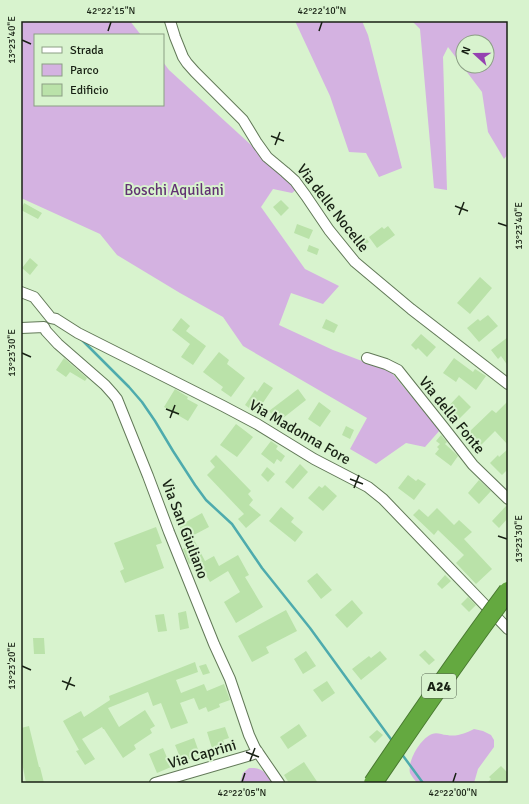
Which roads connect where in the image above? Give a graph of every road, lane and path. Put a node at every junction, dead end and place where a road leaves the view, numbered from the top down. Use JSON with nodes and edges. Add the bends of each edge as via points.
{"nodes":[{"id":1,"x":170,"y":21,"type":"edge"},
{"id":2,"x":21,"y":292,"type":"edge"},
{"id":3,"x":51,"y":318,"type":"junction"},
{"id":4,"x":44,"y":327,"type":"junction"},
{"id":5,"x":21,"y":328,"type":"edge"},
{"id":6,"x":367,"y":358,"type":"dead end"},
{"id":7,"x":508,"y":384,"type":"edge"},
{"id":8,"x":508,"y":499,"type":"edge"},
{"id":9,"x":508,"y":591,"type":"edge"},
{"id":10,"x":508,"y":609,"type":"edge"},
{"id":11,"x":508,"y":629,"type":"edge"},
{"id":12,"x":258,"y":752,"type":"junction"},
{"id":13,"x":155,"y":783,"type":"edge"},
{"id":14,"x":279,"y":783,"type":"edge"},
{"id":15,"x":373,"y":783,"type":"edge"},
{"id":16,"x":386,"y":783,"type":"edge"}],
"edges":[{"from":1,"to":7,"type":"street","name":"Via delle Nocelle","via":[[178,46],[189,66],[243,120],[267,156],[295,181],[355,262]]},
{"from":2,"to":3,"type":"street","via":[[34,297]]},
{"from":3,"to":4,"type":"street"},
{"from":3,"to":11,"type":"street","name":"Via Madonna Fore","via":[[263,427],[314,459],[368,487],[383,499]]},
{"from":4,"to":5,"type":"street"},
{"from":4,"to":12,"type":"street","name":"Via San Giuliano","via":[[58,344],[110,389],[120,405],[230,679],[249,735]]},
{"from":6,"to":8,"type":"street","name":"Via della Fonte","via":[[398,370],[473,465]]},
{"from":9,"to":15,"type":"highway","number":"A24","bridge":true},
{"from":10,"to":16,"type":"highway","number":"A24"},
{"from":12,"to":13,"type":"street","name":"Via Caprini"},
{"from":12,"to":14,"type":"street","name":"Via San Giuliano"}]}
